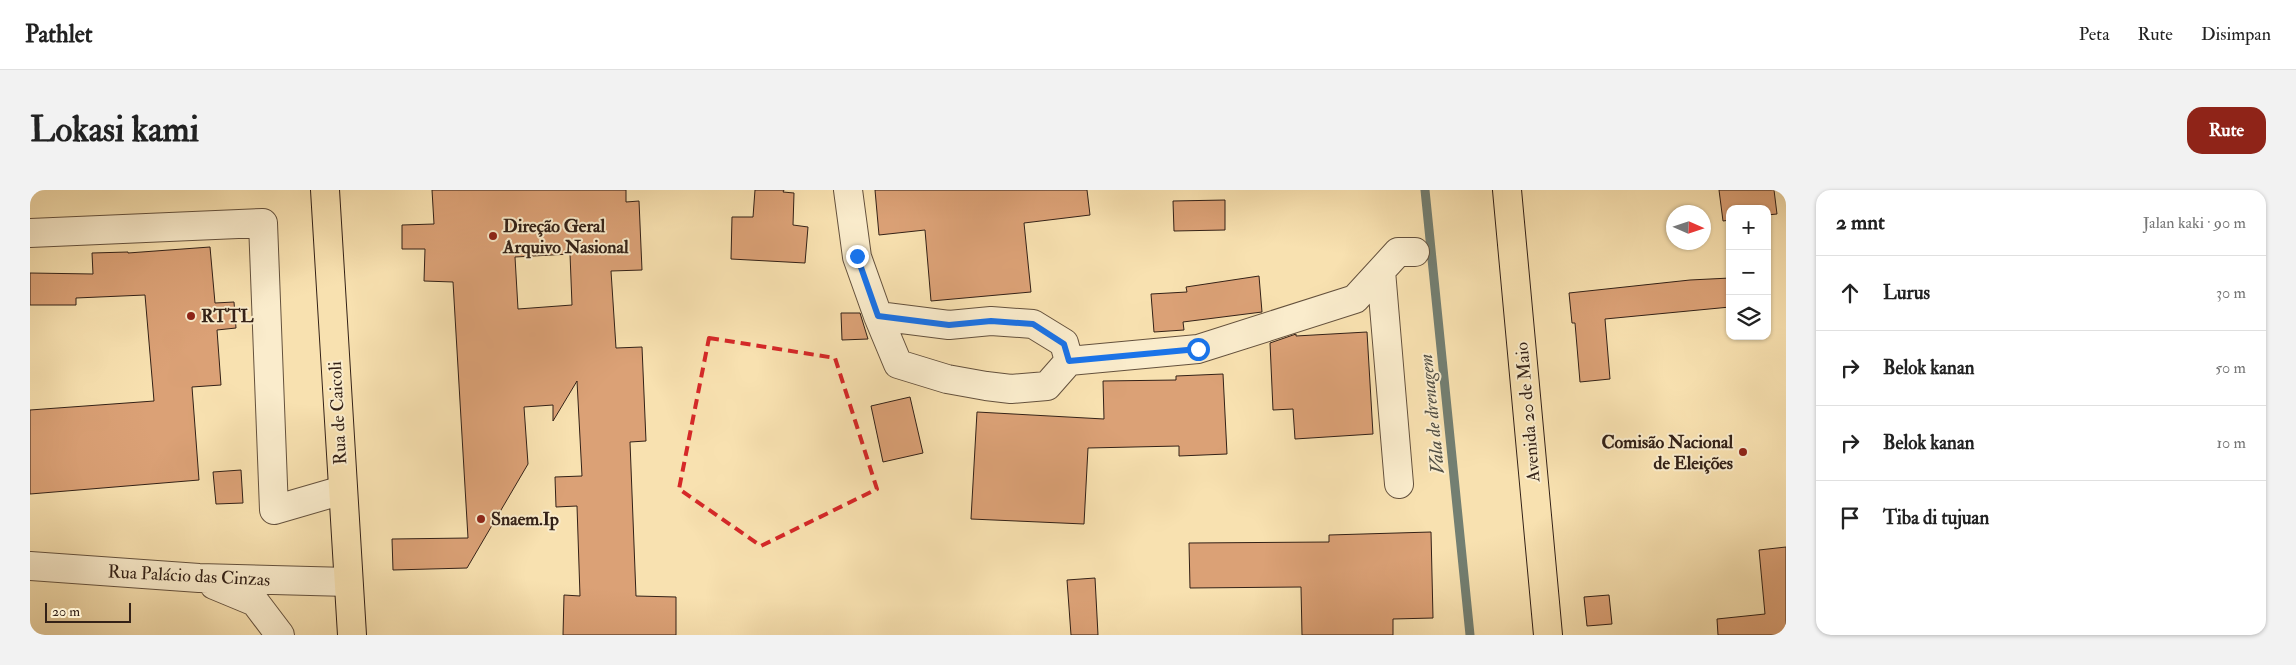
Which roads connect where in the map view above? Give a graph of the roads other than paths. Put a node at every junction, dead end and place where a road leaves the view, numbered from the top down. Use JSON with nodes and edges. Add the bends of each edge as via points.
{"nodes":[{"id":1,"x":325,"y":190,"type":"edge"},
{"id":2,"x":848,"y":190,"type":"edge"},
{"id":3,"x":1507,"y":190,"type":"edge"},
{"id":4,"x":30,"y":232,"type":"edge"},
{"id":5,"x":1415,"y":252,"type":"dead end"},
{"id":6,"x":1381,"y":271,"type":"junction"},
{"id":7,"x":878,"y":316,"type":"junction"},
{"id":8,"x":1069,"y":361,"type":"junction"},
{"id":9,"x":1399,"y":484,"type":"dead end"},
{"id":10,"x":343,"y":490,"type":"junction"},
{"id":11,"x":30,"y":566,"type":"edge"},
{"id":12,"x":198,"y":578,"type":"junction"},
{"id":13,"x":348,"y":582,"type":"junction"},
{"id":14,"x":280,"y":635,"type":"edge"},
{"id":15,"x":352,"y":635,"type":"edge"},
{"id":16,"x":1548,"y":635,"type":"edge"}],
"edges":[{"from":1,"to":10,"type":"main road","name":"Rua de Caicoli"},
{"from":2,"to":7,"type":"street","via":[[857,256]]},
{"from":3,"to":16,"type":"main road","name":"Avenida 20 de Maio"},
{"from":4,"to":10,"type":"street","via":[[263,223],[274,510]]},
{"from":5,"to":6,"type":"street","via":[[1398,252]]},
{"from":6,"to":8,"type":"street","via":[[1354,299],[1198,349]]},
{"from":6,"to":9,"type":"street"},
{"from":7,"to":8,"type":"street","via":[[949,325],[991,321],[1033,324],[1064,344]]},
{"from":7,"to":8,"type":"street","via":[[898,364],[947,379],[1011,389],[1047,386]]},
{"from":10,"to":13,"type":"main road","name":"Rua de Caicoli"},
{"from":11,"to":12,"type":"street","name":"Rua Palácio das Cinzas"},
{"from":12,"to":13,"type":"street","name":"Rua Palácio das Cinzas"},
{"from":12,"to":14,"type":"street","via":[[255,602]]},
{"from":13,"to":15,"type":"main road","name":"Rua de Caicoli"}]}
